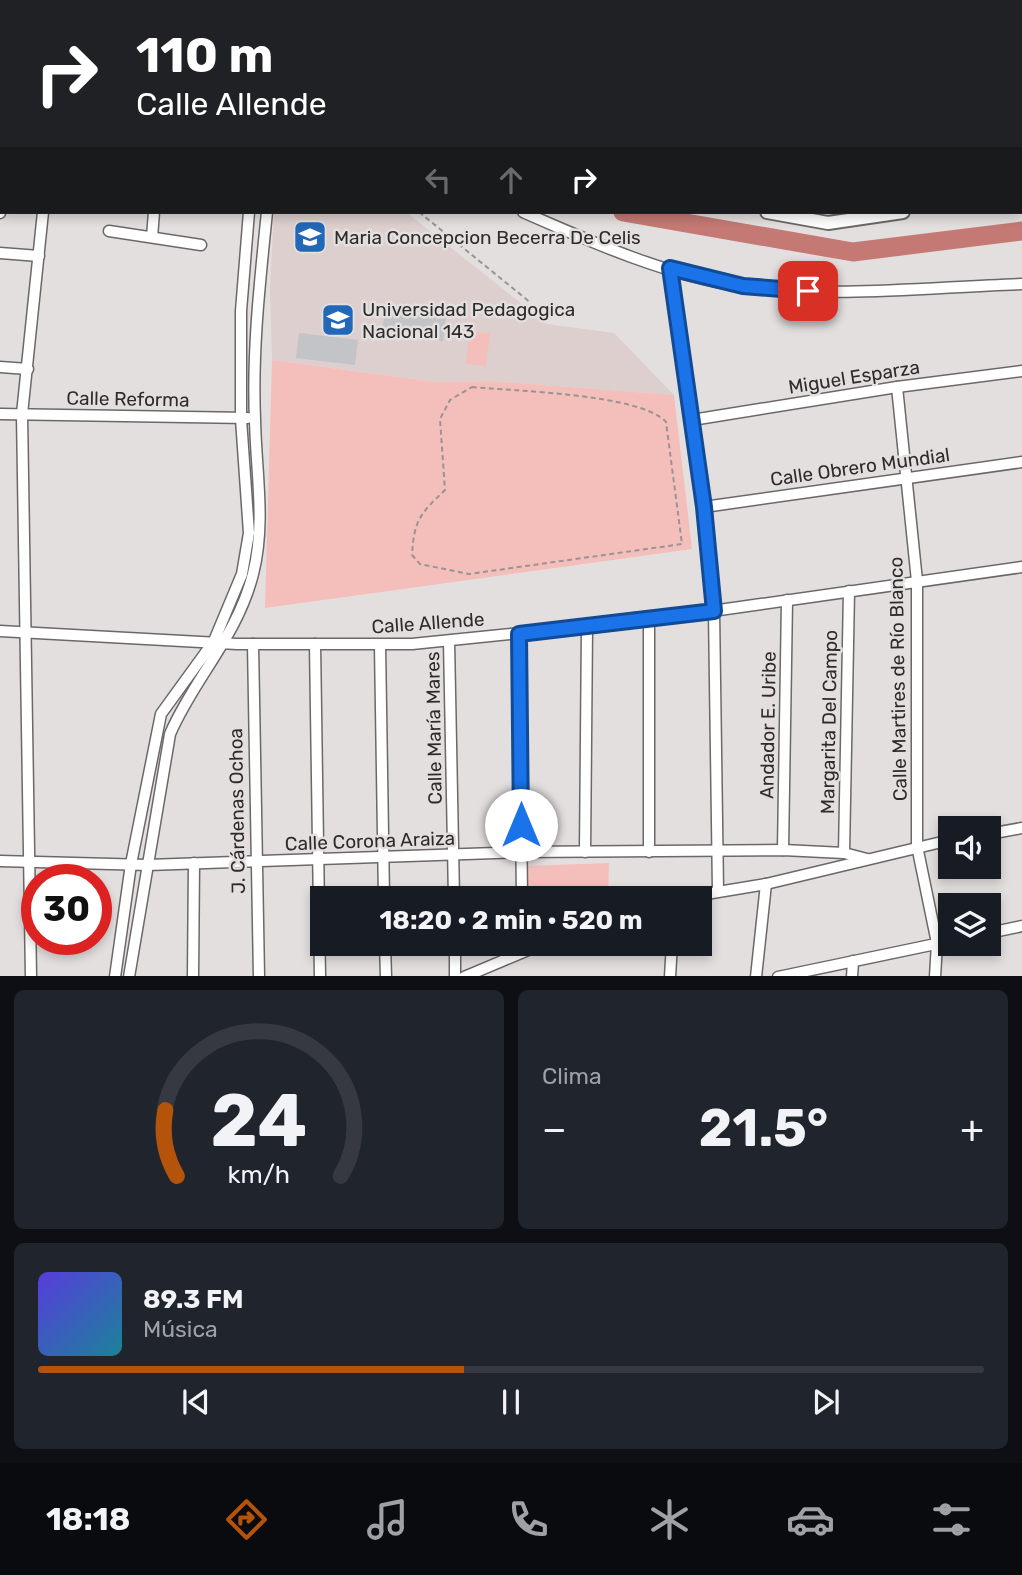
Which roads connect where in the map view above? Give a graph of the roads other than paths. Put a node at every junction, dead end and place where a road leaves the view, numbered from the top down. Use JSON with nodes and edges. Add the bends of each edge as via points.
{"nodes":[{"id":1,"x":43,"y":214,"type":"edge"},
{"id":2,"x":154,"y":214,"type":"edge"},
{"id":3,"x":249,"y":214,"type":"edge"},
{"id":4,"x":267,"y":214,"type":"edge"},
{"id":5,"x":527,"y":214,"type":"edge"},
{"id":6,"x":778,"y":214,"type":"edge"},
{"id":7,"x":889,"y":214,"type":"edge"},
{"id":8,"x":109,"y":231,"type":"dead end"},
{"id":9,"x":152,"y":237,"type":"junction"},
{"id":10,"x":201,"y":245,"type":"dead end"},
{"id":11,"x":0,"y":253,"type":"edge"},
{"id":12,"x":39,"y":256,"type":"junction"},
{"id":13,"x":670,"y":268,"type":"junction"},
{"id":14,"x":1022,"y":284,"type":"edge"},
{"id":15,"x":257,"y":310,"type":"junction"},
{"id":16,"x":241,"y":311,"type":"junction"},
{"id":17,"x":0,"y":367,"type":"edge"},
{"id":18,"x":28,"y":369,"type":"junction"},
{"id":19,"x":1022,"y":371,"type":"edge"},
{"id":20,"x":897,"y":387,"type":"junction"},
{"id":21,"x":0,"y":414,"type":"edge"},
{"id":22,"x":22,"y":414,"type":"junction"},
{"id":23,"x":254,"y":418,"type":"junction"},
{"id":24,"x":241,"y":419,"type":"junction"},
{"id":25,"x":692,"y":420,"type":"junction"},
{"id":26,"x":1022,"y":462,"type":"edge"},
{"id":27,"x":904,"y":479,"type":"junction"},
{"id":28,"x":704,"y":507,"type":"junction"},
{"id":29,"x":1022,"y":568,"type":"edge"},
{"id":30,"x":917,"y":581,"type":"junction"},
{"id":31,"x":849,"y":591,"type":"junction"},
{"id":32,"x":788,"y":600,"type":"junction"},
{"id":33,"x":714,"y":611,"type":"junction"},
{"id":34,"x":649,"y":620,"type":"junction"},
{"id":35,"x":587,"y":626,"type":"junction"},
{"id":36,"x":0,"y":631,"type":"edge"},
{"id":37,"x":24,"y":631,"type":"junction"},
{"id":38,"x":519,"y":634,"type":"junction"},
{"id":39,"x":214,"y":641,"type":"junction"},
{"id":40,"x":449,"y":641,"type":"junction"},
{"id":41,"x":226,"y":643,"type":"junction"},
{"id":42,"x":253,"y":644,"type":"junction"},
{"id":43,"x":315,"y":644,"type":"junction"},
{"id":44,"x":380,"y":645,"type":"junction"},
{"id":45,"x":1022,"y":828,"type":"edge"},
{"id":46,"x":1001,"y":832,"type":"edge"},
{"id":47,"x":938,"y":842,"type":"edge"},
{"id":48,"x":917,"y":846,"type":"junction"},
{"id":49,"x":783,"y":850,"type":"junction"},
{"id":50,"x":716,"y":851,"type":"junction"},
{"id":51,"x":521,"y":852,"type":"junction"},
{"id":52,"x":585,"y":852,"type":"junction"},
{"id":53,"x":649,"y":852,"type":"junction"},
{"id":54,"x":844,"y":853,"type":"junction"},
{"id":55,"x":454,"y":855,"type":"junction"},
{"id":56,"x":383,"y":858,"type":"junction"},
{"id":57,"x":867,"y":859,"type":"junction"},
{"id":58,"x":0,"y":861,"type":"edge"},
{"id":59,"x":321,"y":861,"type":"junction"},
{"id":60,"x":29,"y":862,"type":"junction"},
{"id":61,"x":255,"y":862,"type":"junction"},
{"id":62,"x":194,"y":863,"type":"junction"},
{"id":63,"x":131,"y":864,"type":"junction"},
{"id":64,"x":148,"y":865,"type":"junction"},
{"id":65,"x":766,"y":884,"type":"junction"},
{"id":66,"x":384,"y":886,"type":"edge"},
{"id":67,"x":454,"y":886,"type":"edge"},
{"id":68,"x":522,"y":886,"type":"edge"},
{"id":69,"x":718,"y":891,"type":"junction"},
{"id":70,"x":712,"y":892,"type":"edge"},
{"id":71,"x":1022,"y":926,"type":"edge"},
{"id":72,"x":1001,"y":930,"type":"edge"},
{"id":73,"x":937,"y":943,"type":"junction"},
{"id":74,"x":385,"y":956,"type":"edge"},
{"id":75,"x":455,"y":956,"type":"edge"},
{"id":76,"x":504,"y":956,"type":"edge"},
{"id":77,"x":671,"y":956,"type":"edge"},
{"id":78,"x":853,"y":961,"type":"junction"},
{"id":79,"x":31,"y":976,"type":"edge"},
{"id":80,"x":115,"y":976,"type":"edge"},
{"id":81,"x":130,"y":976,"type":"edge"},
{"id":82,"x":193,"y":976,"type":"edge"},
{"id":83,"x":259,"y":976,"type":"edge"},
{"id":84,"x":320,"y":976,"type":"edge"},
{"id":85,"x":386,"y":976,"type":"edge"},
{"id":86,"x":455,"y":976,"type":"edge"},
{"id":87,"x":464,"y":976,"type":"edge"},
{"id":88,"x":670,"y":976,"type":"edge"},
{"id":89,"x":756,"y":976,"type":"edge"},
{"id":90,"x":778,"y":976,"type":"edge"},
{"id":91,"x":852,"y":976,"type":"edge"},
{"id":92,"x":935,"y":976,"type":"edge"}],
"edges":[{"from":1,"to":12,"type":"street"},
{"from":2,"to":9,"type":"street"},
{"from":3,"to":16,"type":"street"},
{"from":4,"to":15,"type":"street"},
{"from":5,"to":13,"type":"street","via":[[592,243]]},
{"from":6,"to":7,"type":"street","via":[[828,223]]},
{"from":8,"to":9,"type":"street"},
{"from":9,"to":10,"type":"street"},
{"from":11,"to":12,"type":"street"},
{"from":12,"to":18,"type":"street"},
{"from":13,"to":14,"type":"street","via":[[743,286],[808,291]]},
{"from":13,"to":25,"type":"street"},
{"from":15,"to":16,"type":"street"},
{"from":15,"to":23,"type":"street"},
{"from":16,"to":24,"type":"street"},
{"from":17,"to":18,"type":"street"},
{"from":18,"to":22,"type":"street"},
{"from":19,"to":20,"type":"street","name":"Miguel Esparza"},
{"from":20,"to":25,"type":"street","name":"Miguel Esparza"},
{"from":20,"to":27,"type":"street","name":"Calle Martires de Río Blanco"},
{"from":21,"to":22,"type":"street","name":"Calle Reforma"},
{"from":22,"to":24,"type":"street","name":"Calle Reforma"},
{"from":22,"to":37,"type":"street"},
{"from":23,"to":24,"type":"street","name":"Calle Reforma"},
{"from":23,"to":41,"type":"street","via":[[261,531],[253,575]]},
{"from":24,"to":39,"type":"street","via":[[248,533],[242,574]]},
{"from":25,"to":28,"type":"street"},
{"from":26,"to":27,"type":"street","name":"Calle Obrero Mundial"},
{"from":27,"to":28,"type":"street","name":"Calle Obrero Mundial"},
{"from":27,"to":30,"type":"street","name":"Calle Martires de Río Blanco"},
{"from":28,"to":33,"type":"street"},
{"from":29,"to":30,"type":"street","name":"Calle Allende"},
{"from":30,"to":31,"type":"street","name":"Calle Allende"},
{"from":30,"to":48,"type":"street","name":"Calle Martires de Río Blanco"},
{"from":31,"to":32,"type":"street","name":"Calle Allende"},
{"from":31,"to":54,"type":"street","name":"Margarita Del Campo"},
{"from":32,"to":33,"type":"street","name":"Calle Allende"},
{"from":32,"to":49,"type":"street","name":"Andador E. Uribe"},
{"from":33,"to":34,"type":"street","name":"Calle Allende"},
{"from":33,"to":50,"type":"street"},
{"from":34,"to":35,"type":"street","name":"Calle Allende"},
{"from":34,"to":53,"type":"street"},
{"from":35,"to":38,"type":"street","name":"Calle Allende"},
{"from":35,"to":52,"type":"street"},
{"from":36,"to":37,"type":"street","name":"Calle Allende"},
{"from":37,"to":39,"type":"street","name":"Calle Allende"},
{"from":37,"to":60,"type":"street"},
{"from":38,"to":40,"type":"street","name":"Calle Allende"},
{"from":38,"to":51,"type":"street"},
{"from":39,"to":41,"type":"street","name":"Calle Allende"},
{"from":39,"to":63,"type":"street","via":[[161,715]]},
{"from":40,"to":44,"type":"street","name":"Calle Allende"},
{"from":40,"to":55,"type":"street","name":"Calle María Mares"},
{"from":41,"to":42,"type":"street","name":"Calle Allende"},
{"from":41,"to":64,"type":"street","via":[[170,734]]},
{"from":42,"to":43,"type":"street","name":"Calle Allende"},
{"from":42,"to":61,"type":"street","name":"J. Cárdenas Ochoa"},
{"from":43,"to":44,"type":"street","name":"Calle Allende"},
{"from":43,"to":59,"type":"street"},
{"from":44,"to":56,"type":"street"},
{"from":45,"to":46,"type":"street"},
{"from":47,"to":48,"type":"street"},
{"from":48,"to":57,"type":"street"},
{"from":48,"to":73,"type":"street","name":"Calle Martires de Río Blanco"},
{"from":49,"to":50,"type":"street","name":"Calle Corona Araiza"},
{"from":49,"to":54,"type":"street","name":"Calle Corona Araiza"},
{"from":50,"to":53,"type":"street","name":"Calle Corona Araiza"},
{"from":50,"to":69,"type":"street"},
{"from":51,"to":52,"type":"street","name":"Calle Corona Araiza"},
{"from":51,"to":55,"type":"street","name":"Calle Corona Araiza"},
{"from":51,"to":68,"type":"street"},
{"from":52,"to":53,"type":"street","name":"Calle Corona Araiza"},
{"from":54,"to":57,"type":"street","name":"Calle Corona Araiza"},
{"from":55,"to":56,"type":"street","name":"Calle Corona Araiza"},
{"from":55,"to":67,"type":"street","name":"Calle María Mares"},
{"from":56,"to":59,"type":"street","name":"Calle Corona Araiza"},
{"from":56,"to":66,"type":"street"},
{"from":57,"to":65,"type":"street"},
{"from":58,"to":60,"type":"street","name":"Calle Corona Araiza"},
{"from":59,"to":61,"type":"street","name":"Calle Corona Araiza"},
{"from":59,"to":84,"type":"street"},
{"from":60,"to":63,"type":"street","name":"Calle Corona Araiza"},
{"from":60,"to":79,"type":"street"},
{"from":61,"to":62,"type":"street","name":"Calle Corona Araiza"},
{"from":61,"to":83,"type":"street","name":"J. Cárdenas Ochoa"},
{"from":62,"to":64,"type":"street","name":"Calle Corona Araiza"},
{"from":62,"to":82,"type":"street"},
{"from":63,"to":64,"type":"street","name":"Calle Corona Araiza"},
{"from":63,"to":80,"type":"street"},
{"from":64,"to":81,"type":"street"},
{"from":65,"to":69,"type":"street"},
{"from":65,"to":89,"type":"street"},
{"from":69,"to":70,"type":"street"},
{"from":71,"to":72,"type":"street"},
{"from":73,"to":78,"type":"street"},
{"from":73,"to":92,"type":"street","name":"Calle Martires de Río Blanco"},
{"from":74,"to":85,"type":"street"},
{"from":75,"to":86,"type":"street"},
{"from":76,"to":87,"type":"street"},
{"from":77,"to":88,"type":"street"},
{"from":78,"to":90,"type":"street"},
{"from":78,"to":91,"type":"street"}]}
